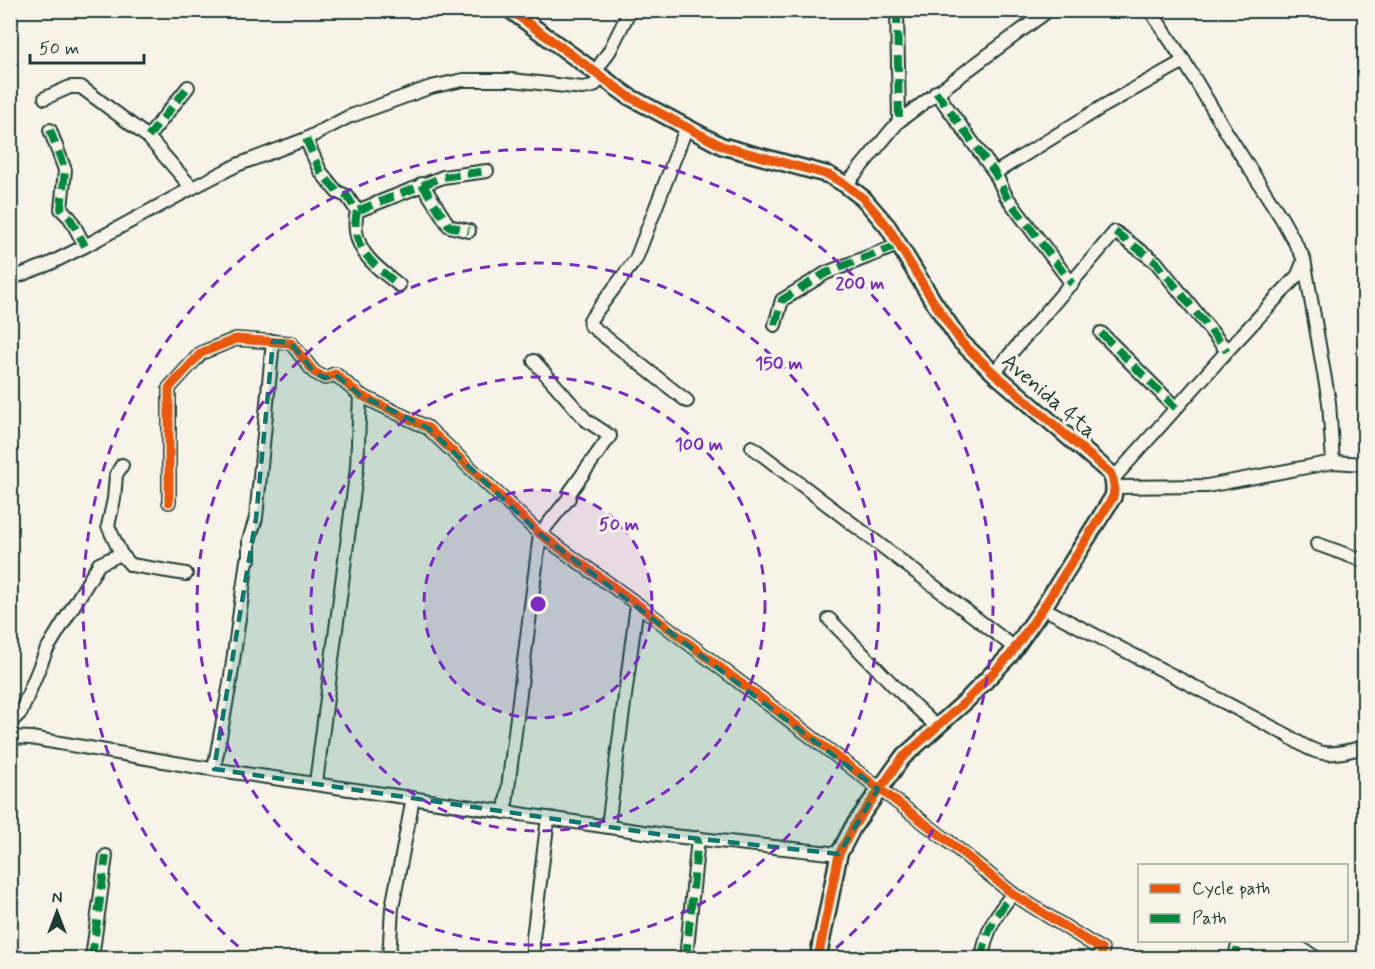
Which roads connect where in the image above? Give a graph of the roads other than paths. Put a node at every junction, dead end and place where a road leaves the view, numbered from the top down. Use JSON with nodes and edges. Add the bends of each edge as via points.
{"nodes":[{"id":1,"x":510,"y":10,"type":"edge"},
{"id":2,"x":630,"y":10,"type":"edge"},
{"id":3,"x":897,"y":10,"type":"edge"},
{"id":4,"x":1049,"y":10,"type":"edge"},
{"id":5,"x":1150,"y":10,"type":"edge"},
{"id":6,"x":1184,"y":61,"type":"junction"},
{"id":7,"x":599,"y":74,"type":"junction"},
{"id":8,"x":189,"y":87,"type":"dead end"},
{"id":9,"x":936,"y":92,"type":"junction"},
{"id":10,"x":45,"y":98,"type":"dead end"},
{"id":11,"x":899,"y":121,"type":"junction"},
{"id":12,"x":687,"y":126,"type":"junction"},
{"id":13,"x":50,"y":130,"type":"dead end"},
{"id":14,"x":148,"y":137,"type":"junction"},
{"id":15,"x":306,"y":139,"type":"junction"},
{"id":16,"x":487,"y":171,"type":"dead end"},
{"id":17,"x":995,"y":173,"type":"junction"},
{"id":18,"x":422,"y":184,"type":"junction"},
{"id":19,"x":846,"y":185,"type":"junction"},
{"id":20,"x":192,"y":188,"type":"junction"},
{"id":21,"x":357,"y":211,"type":"junction"},
{"id":22,"x":469,"y":231,"type":"dead end"},
{"id":23,"x":85,"y":246,"type":"junction"},
{"id":24,"x":898,"y":246,"type":"junction"},
{"id":25,"x":1304,"y":259,"type":"junction"},
{"id":26,"x":10,"y":279,"type":"edge"},
{"id":27,"x":1072,"y":284,"type":"junction"},
{"id":28,"x":399,"y":285,"type":"dead end"},
{"id":29,"x":775,"y":326,"type":"dead end"},
{"id":30,"x":1101,"y":333,"type":"dead end"},
{"id":31,"x":273,"y":341,"type":"junction"},
{"id":32,"x":1227,"y":351,"type":"junction"},
{"id":33,"x":534,"y":361,"type":"dead end"},
{"id":34,"x":994,"y":373,"type":"junction"},
{"id":35,"x":360,"y":395,"type":"junction"},
{"id":36,"x":687,"y":401,"type":"dead end"},
{"id":37,"x":1176,"y":408,"type":"junction"},
{"id":38,"x":753,"y":447,"type":"dead end"},
{"id":39,"x":1333,"y":462,"type":"junction"},
{"id":40,"x":1365,"y":464,"type":"edge"},
{"id":41,"x":122,"y":465,"type":"dead end"},
{"id":42,"x":1114,"y":483,"type":"junction"},
{"id":43,"x":169,"y":502,"type":"dead end"},
{"id":44,"x":540,"y":534,"type":"junction"},
{"id":45,"x":1317,"y":544,"type":"dead end"},
{"id":46,"x":121,"y":554,"type":"junction"},
{"id":47,"x":1365,"y":561,"type":"edge"},
{"id":48,"x":186,"y":574,"type":"dead end"},
{"id":49,"x":637,"y":604,"type":"junction"},
{"id":50,"x":1043,"y":608,"type":"junction"},
{"id":51,"x":829,"y":619,"type":"dead end"},
{"id":52,"x":1015,"y":648,"type":"junction"},
{"id":53,"x":10,"y":723,"type":"edge"},
{"id":54,"x":937,"y":727,"type":"junction"},
{"id":55,"x":10,"y":737,"type":"edge"},
{"id":56,"x":1365,"y":747,"type":"edge"},
{"id":57,"x":214,"y":769,"type":"junction"},
{"id":58,"x":316,"y":783,"type":"junction"},
{"id":59,"x":878,"y":789,"type":"junction"},
{"id":60,"x":413,"y":798,"type":"junction"},
{"id":61,"x":505,"y":812,"type":"junction"},
{"id":62,"x":548,"y":818,"type":"junction"},
{"id":63,"x":608,"y":826,"type":"junction"},
{"id":64,"x":698,"y":838,"type":"junction"},
{"id":65,"x":839,"y":854,"type":"junction"},
{"id":66,"x":106,"y":856,"type":"dead end"},
{"id":67,"x":1013,"y":894,"type":"junction"},
{"id":68,"x":92,"y":958,"type":"edge"},
{"id":69,"x":389,"y":958,"type":"edge"},
{"id":70,"x":533,"y":958,"type":"edge"},
{"id":71,"x":686,"y":958,"type":"edge"},
{"id":72,"x":818,"y":958,"type":"edge"},
{"id":73,"x":982,"y":958,"type":"edge"},
{"id":74,"x":1101,"y":958,"type":"edge"},
{"id":75,"x":1235,"y":958,"type":"edge"},
{"id":76,"x":1316,"y":958,"type":"edge"}],
"edges":[{"from":1,"to":7,"type":"street","name":"Avenida 4ta"},
{"from":2,"to":7,"type":"street"},
{"from":3,"to":11,"type":"street"},
{"from":4,"to":9,"type":"street"},
{"from":5,"to":6,"type":"street"},
{"from":6,"to":17,"type":"street"},
{"from":6,"to":25,"type":"street"},
{"from":7,"to":12,"type":"street","name":"Avenida 4ta","via":[[628,96]]},
{"from":7,"to":15,"type":"street","via":[[592,86],[583,88],[512,80],[463,80],[431,87],[348,117]]},
{"from":8,"to":14,"type":"street"},
{"from":9,"to":11,"type":"street"},
{"from":9,"to":17,"type":"street"},
{"from":10,"to":14,"type":"street","via":[[70,87],[81,87]]},
{"from":11,"to":19,"type":"street"},
{"from":12,"to":19,"type":"street","name":"Avenida 4ta","via":[[723,146],[829,175]]},
{"from":12,"to":36,"type":"street","via":[[636,259],[590,325]]},
{"from":13,"to":23,"type":"street","via":[[65,170],[61,208]]},
{"from":14,"to":20,"type":"street"},
{"from":15,"to":20,"type":"street","via":[[237,165]]},
{"from":15,"to":21,"type":"street","via":[[320,171]]},
{"from":16,"to":18,"type":"street"},
{"from":17,"to":27,"type":"street","via":[[1006,196]]},
{"from":18,"to":21,"type":"street"},
{"from":18,"to":22,"type":"street","via":[[449,226]]},
{"from":19,"to":24,"type":"street","name":"Avenida 4ta","via":[[888,227]]},
{"from":20,"to":23,"type":"street"},
{"from":21,"to":28,"type":"street","via":[[355,237],[375,267]]},
{"from":23,"to":26,"type":"street"},
{"from":24,"to":29,"type":"street","via":[[826,273],[782,300]]},
{"from":24,"to":34,"type":"street","name":"Avenida 4ta","via":[[961,342]]},
{"from":25,"to":32,"type":"street","via":[[1298,275]]},
{"from":25,"to":39,"type":"street","via":[[1329,402]]},
{"from":27,"to":32,"type":"street","via":[[1115,232],[1156,262]]},
{"from":27,"to":34,"type":"street"},
{"from":30,"to":37,"type":"street"},
{"from":31,"to":35,"type":"street","via":[[291,343],[314,372],[325,378],[335,374]]},
{"from":31,"to":43,"type":"street","via":[[237,339],[201,353],[168,388]]},
{"from":31,"to":57,"type":"street","via":[[256,519],[249,540]]},
{"from":32,"to":37,"type":"street"},
{"from":33,"to":44,"type":"street","via":[[586,420],[610,436]]},
{"from":34,"to":42,"type":"street","name":"Avenida 4ta","via":[[1110,473]]},
{"from":35,"to":44,"type":"street","via":[[428,429]]},
{"from":35,"to":58,"type":"street","via":[[357,467]]},
{"from":37,"to":42,"type":"street"},
{"from":38,"to":52,"type":"street"},
{"from":39,"to":40,"type":"street"},
{"from":39,"to":42,"type":"street","via":[[1207,486]]},
{"from":41,"to":46,"type":"street","via":[[116,475],[108,526]]},
{"from":42,"to":50,"type":"street","via":[[1113,497]]},
{"from":44,"to":49,"type":"street"},
{"from":44,"to":61,"type":"street"},
{"from":45,"to":47,"type":"street"},
{"from":46,"to":48,"type":"street","via":[[130,565]]},
{"from":46,"to":53,"type":"street","via":[[99,564],[46,651],[21,712]]},
{"from":49,"to":59,"type":"street"},
{"from":49,"to":63,"type":"street"},
{"from":50,"to":52,"type":"street"},
{"from":50,"to":56,"type":"street","via":[[1307,749],[1326,754]]},
{"from":51,"to":54,"type":"street"},
{"from":52,"to":54,"type":"street","via":[[989,679]]},
{"from":54,"to":59,"type":"street","via":[[902,758]]},
{"from":55,"to":57,"type":"street"},
{"from":57,"to":58,"type":"street"},
{"from":58,"to":60,"type":"street"},
{"from":59,"to":65,"type":"street"},
{"from":59,"to":67,"type":"street"},
{"from":60,"to":61,"type":"street"},
{"from":60,"to":69,"type":"street","via":[[392,908]]},
{"from":61,"to":62,"type":"street"},
{"from":62,"to":63,"type":"street"},
{"from":62,"to":70,"type":"street"},
{"from":63,"to":64,"type":"street"},
{"from":64,"to":65,"type":"street"},
{"from":64,"to":71,"type":"street"},
{"from":65,"to":72,"type":"street"},
{"from":66,"to":68,"type":"street"},
{"from":67,"to":73,"type":"street","via":[[991,923]]},
{"from":67,"to":74,"type":"street","via":[[1102,950]]},
{"from":75,"to":76,"type":"street","via":[[1237,948],[1256,950],[1285,943]]}]}
